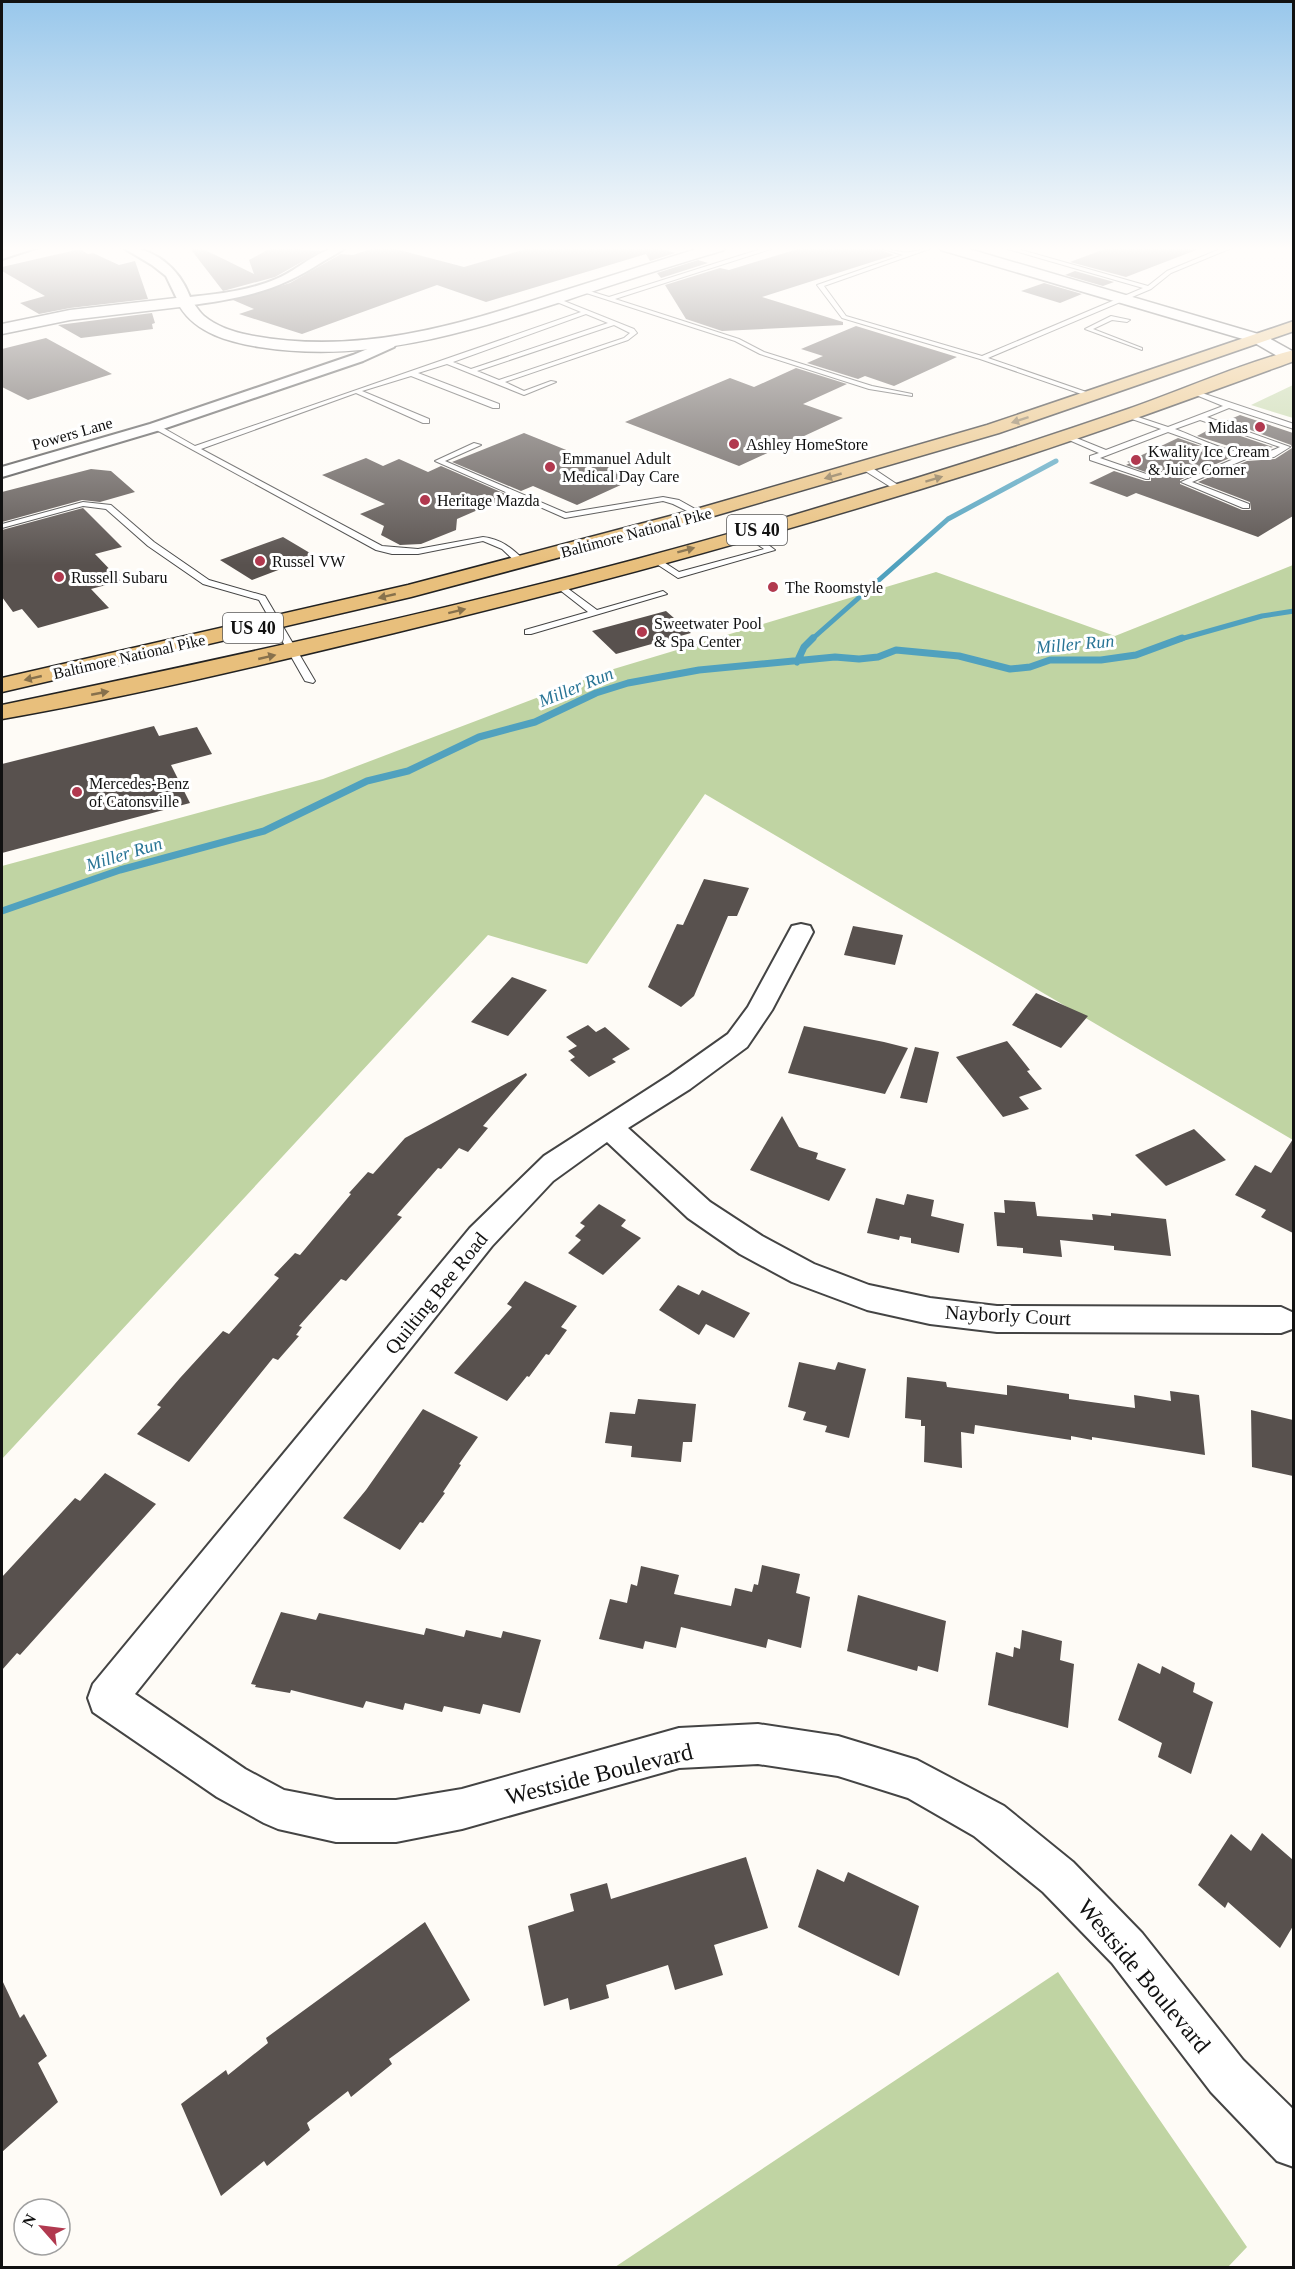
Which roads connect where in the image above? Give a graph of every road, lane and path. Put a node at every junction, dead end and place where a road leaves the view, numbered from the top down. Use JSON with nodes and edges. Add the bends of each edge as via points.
{"nodes":[{"id":1,"x":369,"y":353,"type":"edge"},
{"id":2,"x":472,"y":353,"type":"edge"},
{"id":3,"x":523,"y":353,"type":"edge"},
{"id":4,"x":585,"y":353,"type":"edge"},
{"id":5,"x":765,"y":353,"type":"edge"},
{"id":6,"x":965,"y":353,"type":"edge"},
{"id":7,"x":995,"y":353,"type":"edge"},
{"id":8,"x":1219,"y":353,"type":"edge"},
{"id":9,"x":1292,"y":356,"type":"edge"},
{"id":10,"x":982,"y":358,"type":"junction"},
{"id":11,"x":447,"y":362,"type":"junction"},
{"id":12,"x":471,"y":370,"type":"junction"},
{"id":13,"x":411,"y":373,"type":"junction"},
{"id":14,"x":498,"y":382,"type":"junction"},
{"id":15,"x":553,"y":382,"type":"dead end"},
{"id":16,"x":356,"y":391,"type":"junction"},
{"id":17,"x":1193,"y":392,"type":"junction"},
{"id":18,"x":910,"y":395,"type":"dead end"},
{"id":19,"x":1093,"y":396,"type":"junction"},
{"id":20,"x":496,"y":406,"type":"dead end"},
{"id":21,"x":1229,"y":406,"type":"junction"},
{"id":22,"x":1129,"y":414,"type":"junction"},
{"id":23,"x":1200,"y":417,"type":"junction"},
{"id":24,"x":426,"y":421,"type":"dead end"},
{"id":25,"x":155,"y":427,"type":"junction"},
{"id":26,"x":1293,"y":427,"type":"edge"},
{"id":27,"x":1168,"y":429,"type":"junction"},
{"id":28,"x":1066,"y":436,"type":"junction"},
{"id":29,"x":477,"y":445,"type":"dead end"},
{"id":30,"x":196,"y":448,"type":"junction"},
{"id":31,"x":1106,"y":453,"type":"junction"},
{"id":32,"x":1245,"y":457,"type":"junction"},
{"id":33,"x":865,"y":467,"type":"junction"},
{"id":34,"x":2,"y":472,"type":"edge"},
{"id":35,"x":1146,"y":477,"type":"dead end"},
{"id":36,"x":900,"y":489,"type":"junction"},
{"id":37,"x":1246,"y":507,"type":"dead end"},
{"id":38,"x":700,"y":514,"type":"junction"},
{"id":39,"x":2,"y":525,"type":"edge"},
{"id":40,"x":747,"y":533,"type":"junction"},
{"id":41,"x":653,"y":559,"type":"junction"},
{"id":42,"x":522,"y":563,"type":"junction"},
{"id":43,"x":559,"y":585,"type":"junction"},
{"id":44,"x":663,"y":594,"type":"dead end"},
{"id":45,"x":595,"y":613,"type":"junction"},
{"id":46,"x":276,"y":623,"type":"junction"},
{"id":47,"x":528,"y":632,"type":"dead end"},
{"id":48,"x":292,"y":651,"type":"junction"},
{"id":49,"x":310,"y":681,"type":"dead end"},
{"id":50,"x":2,"y":685,"type":"edge"},
{"id":51,"x":2,"y":712,"type":"edge"},
{"id":52,"x":801,"y":932,"type":"dead end"},
{"id":53,"x":610,"y":1128,"type":"junction"},
{"id":54,"x":1281,"y":1320,"type":"dead end"},
{"id":55,"x":107,"y":1698,"type":"joint"},
{"id":56,"x":1293,"y":2144,"type":"edge"}],
"edges":[{"from":1,"to":25,"type":"street","name":"Powers Lane"},
{"from":2,"to":11,"type":"lane"},
{"from":3,"to":12,"type":"lane"},
{"from":4,"to":14,"type":"lane"},
{"from":5,"to":18,"type":"lane","via":[[871,388]]},
{"from":6,"to":10,"type":"lane"},
{"from":7,"to":10,"type":"lane"},
{"from":8,"to":19,"type":"main road","name":"Baltimore National Pike","number":"US 40"},
{"from":9,"to":17,"type":"main road","name":"Baltimore National Pike","number":"US 40"},
{"from":10,"to":19,"type":"lane"},
{"from":11,"to":12,"type":"lane"},
{"from":11,"to":13,"type":"lane"},
{"from":12,"to":14,"type":"lane"},
{"from":13,"to":16,"type":"lane"},
{"from":13,"to":20,"type":"lane"},
{"from":14,"to":15,"type":"lane","via":[[524,393]]},
{"from":16,"to":24,"type":"lane"},
{"from":16,"to":30,"type":"lane"},
{"from":17,"to":21,"type":"lane"},
{"from":17,"to":22,"type":"main road","name":"Baltimore National Pike","number":"US 40"},
{"from":19,"to":33,"type":"main road","name":"Baltimore National Pike","number":"US 40","one_way":true},
{"from":21,"to":23,"type":"lane"},
{"from":21,"to":26,"type":"lane"},
{"from":22,"to":27,"type":"lane"},
{"from":22,"to":28,"type":"main road","name":"Baltimore National Pike","number":"US 40"},
{"from":23,"to":27,"type":"lane"},
{"from":23,"to":32,"type":"lane","via":[[1286,447],[1271,455]]},
{"from":25,"to":30,"type":"lane"},
{"from":25,"to":34,"type":"street","name":"Powers Lane"},
{"from":27,"to":31,"type":"lane"},
{"from":27,"to":32,"type":"lane"},
{"from":28,"to":31,"type":"lane"},
{"from":36,"to":28,"type":"main road","name":"Baltimore National Pike","number":"US 40","one_way":true},
{"from":29,"to":38,"type":"lane","via":[[439,461],[565,516],[663,499]]},
{"from":30,"to":42,"type":"lane","via":[[379,548],[421,552],[493,540],[508,548]]},
{"from":31,"to":35,"type":"lane","via":[[1093,458]]},
{"from":32,"to":37,"type":"lane","via":[[1185,482]]},
{"from":33,"to":36,"type":"lane"},
{"from":33,"to":38,"type":"main road","name":"Baltimore National Pike","number":"US 40","one_way":true},
{"from":36,"to":40,"type":"main road","name":"Baltimore National Pike","number":"US 40"},
{"from":38,"to":42,"type":"main road","name":"Baltimore National Pike","number":"US 40"},
{"from":39,"to":46,"type":"lane","via":[[83,504],[108,507],[206,582],[262,598]]},
{"from":41,"to":40,"type":"main road","name":"Baltimore National Pike","number":"US 40","one_way":true},
{"from":40,"to":41,"type":"lane","via":[[771,550],[678,575]]},
{"from":41,"to":43,"type":"main road","name":"Baltimore National Pike","number":"US 40"},
{"from":42,"to":46,"type":"main road","name":"Baltimore National Pike","number":"US 40","one_way":true},
{"from":43,"to":45,"type":"lane"},
{"from":48,"to":43,"type":"main road","name":"Baltimore National Pike","number":"US 40","one_way":true},
{"from":44,"to":45,"type":"lane"},
{"from":45,"to":47,"type":"lane"},
{"from":46,"to":48,"type":"lane"},
{"from":46,"to":50,"type":"main road","name":"Baltimore National Pike","number":"US 40","one_way":true},
{"from":48,"to":49,"type":"lane"},
{"from":51,"to":48,"type":"main road","name":"Baltimore National Pike","number":"US 40","one_way":true},
{"from":52,"to":53,"type":"street","name":"Quilting Bee Road","via":[[742,1035]]},
{"from":53,"to":54,"type":"street","name":"Nayborly Court","via":[[699,1210],[743,1239],[803,1273],[867,1297],[930,1311],[997,1319]]},
{"from":53,"to":55,"type":"street","name":"Quilting Bee Road","via":[[566,1155],[526,1189],[481,1237]]},
{"from":55,"to":56,"type":"street","name":"Westside Boulevard","via":[[231,1783],[278,1809],[336,1821],[396,1821],[462,1809],[679,1749],[758,1744],[838,1756],[917,1780],[989,1821],[1058,1877],[1127,1948],[1227,2076]]}]}
